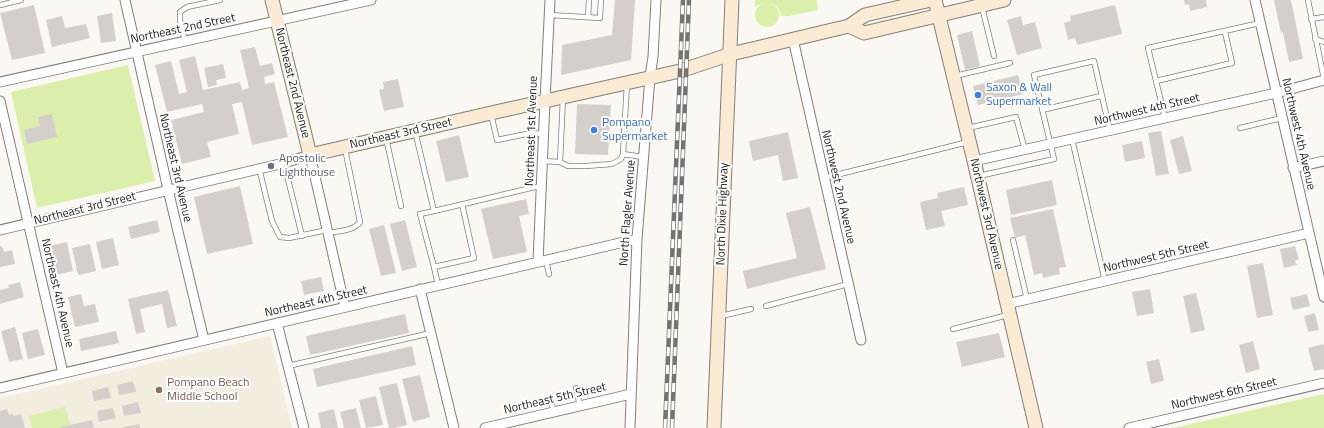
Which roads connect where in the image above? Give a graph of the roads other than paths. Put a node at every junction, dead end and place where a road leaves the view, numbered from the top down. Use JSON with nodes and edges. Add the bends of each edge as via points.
{"nodes":[{"id":1,"x":21,"y":0,"type":"edge"},
{"id":2,"x":125,"y":0,"type":"edge"},
{"id":3,"x":220,"y":0,"type":"edge"},
{"id":4,"x":272,"y":0,"type":"edge"},
{"id":5,"x":371,"y":0,"type":"edge"},
{"id":6,"x":550,"y":0,"type":"edge"},
{"id":7,"x":589,"y":0,"type":"edge"},
{"id":8,"x":601,"y":0,"type":"edge"},
{"id":9,"x":656,"y":0,"type":"edge"},
{"id":10,"x":732,"y":0,"type":"edge"},
{"id":11,"x":931,"y":0,"type":"edge"},
{"id":12,"x":935,"y":0,"type":"edge"},
{"id":13,"x":1004,"y":0,"type":"edge"},
{"id":14,"x":1255,"y":0,"type":"edge"},
{"id":15,"x":1308,"y":0,"type":"edge"},
{"id":16,"x":9,"y":1,"type":"edge"},
{"id":17,"x":0,"y":5,"type":"edge"},
{"id":18,"x":982,"y":5,"type":"junction"},
{"id":19,"x":550,"y":15,"type":"junction"},
{"id":20,"x":939,"y":15,"type":"junction"},
{"id":21,"x":588,"y":17,"type":"junction"},
{"id":22,"x":1324,"y":17,"type":"edge"},
{"id":23,"x":1311,"y":19,"type":"junction"},
{"id":24,"x":276,"y":21,"type":"junction"},
{"id":25,"x":1260,"y":23,"type":"junction"},
{"id":26,"x":849,"y":26,"type":"junction"},
{"id":27,"x":1225,"y":32,"type":"junction"},
{"id":28,"x":793,"y":39,"type":"junction"},
{"id":29,"x":1316,"y":39,"type":"junction"},
{"id":30,"x":185,"y":41,"type":"junction"},
{"id":31,"x":1324,"y":42,"type":"edge"},
{"id":32,"x":137,"y":51,"type":"junction"},
{"id":33,"x":730,"y":54,"type":"junction"},
{"id":34,"x":994,"y":56,"type":"dead end"},
{"id":35,"x":1010,"y":63,"type":"dead end"},
{"id":36,"x":954,"y":76,"type":"junction"},
{"id":37,"x":650,"y":77,"type":"junction"},
{"id":38,"x":1324,"y":79,"type":"edge"},
{"id":39,"x":1156,"y":81,"type":"junction"},
{"id":40,"x":0,"y":82,"type":"edge"},
{"id":41,"x":627,"y":82,"type":"junction"},
{"id":42,"x":1276,"y":93,"type":"junction"},
{"id":43,"x":1101,"y":96,"type":"junction"},
{"id":44,"x":564,"y":97,"type":"junction"},
{"id":45,"x":0,"y":101,"type":"edge"},
{"id":46,"x":545,"y":101,"type":"junction"},
{"id":47,"x":1042,"y":110,"type":"junction"},
{"id":48,"x":491,"y":113,"type":"junction"},
{"id":49,"x":1165,"y":118,"type":"junction"},
{"id":50,"x":1282,"y":118,"type":"junction"},
{"id":51,"x":2,"y":123,"type":"edge"},
{"id":52,"x":966,"y":128,"type":"junction"},
{"id":53,"x":1240,"y":128,"type":"dead end"},
{"id":54,"x":415,"y":131,"type":"junction"},
{"id":55,"x":1110,"y":131,"type":"junction"},
{"id":56,"x":544,"y":134,"type":"junction"},
{"id":57,"x":386,"y":138,"type":"junction"},
{"id":58,"x":1072,"y":139,"type":"junction"},
{"id":59,"x":969,"y":142,"type":"junction"},
{"id":60,"x":1051,"y":144,"type":"junction"},
{"id":61,"x":344,"y":148,"type":"junction"},
{"id":62,"x":1025,"y":150,"type":"junction"},
{"id":63,"x":623,"y":154,"type":"junction"},
{"id":64,"x":310,"y":155,"type":"junction"},
{"id":65,"x":644,"y":157,"type":"junction"},
{"id":66,"x":543,"y":161,"type":"junction"},
{"id":67,"x":1324,"y":161,"type":"edge"},
{"id":68,"x":560,"y":162,"type":"junction"},
{"id":69,"x":974,"y":162,"type":"junction"},
{"id":70,"x":284,"y":163,"type":"junction"},
{"id":71,"x":259,"y":168,"type":"junction"},
{"id":72,"x":1293,"y":168,"type":"junction"},
{"id":73,"x":978,"y":176,"type":"junction"},
{"id":74,"x":824,"y":178,"type":"junction"},
{"id":75,"x":542,"y":187,"type":"junction"},
{"id":76,"x":168,"y":189,"type":"junction"},
{"id":77,"x":462,"y":204,"type":"junction"},
{"id":78,"x":402,"y":206,"type":"dead end"},
{"id":79,"x":434,"y":211,"type":"junction"},
{"id":80,"x":28,"y":223,"type":"junction"},
{"id":81,"x":0,"y":230,"type":"edge"},
{"id":82,"x":327,"y":232,"type":"junction"},
{"id":83,"x":1309,"y":233,"type":"junction"},
{"id":84,"x":302,"y":236,"type":"junction"},
{"id":85,"x":637,"y":239,"type":"junction"},
{"id":86,"x":1013,"y":240,"type":"dead end"},
{"id":87,"x":542,"y":261,"type":"junction"},
{"id":88,"x":434,"y":267,"type":"junction"},
{"id":89,"x":1321,"y":268,"type":"edge"},
{"id":90,"x":549,"y":274,"type":"dead end"},
{"id":91,"x":1105,"y":281,"type":"junction"},
{"id":92,"x":848,"y":284,"type":"junction"},
{"id":93,"x":438,"y":285,"type":"junction"},
{"id":94,"x":420,"y":289,"type":"junction"},
{"id":95,"x":1324,"y":297,"type":"edge"},
{"id":96,"x":1027,"y":299,"type":"junction"},
{"id":97,"x":766,"y":306,"type":"dead end"},
{"id":98,"x":345,"y":307,"type":"junction"},
{"id":99,"x":751,"y":309,"type":"dead end"},
{"id":100,"x":1009,"y":309,"type":"junction"},
{"id":101,"x":719,"y":316,"type":"junction"},
{"id":102,"x":277,"y":323,"type":"junction"},
{"id":103,"x":954,"y":329,"type":"dead end"},
{"id":104,"x":431,"y":333,"type":"junction"},
{"id":105,"x":204,"y":340,"type":"junction"},
{"id":106,"x":861,"y":340,"type":"dead end"},
{"id":107,"x":288,"y":366,"type":"junction"},
{"id":108,"x":63,"y":373,"type":"junction"},
{"id":109,"x":1324,"y":382,"type":"edge"},
{"id":110,"x":0,"y":388,"type":"edge"},
{"id":111,"x":576,"y":388,"type":"dead end"},
{"id":112,"x":631,"y":394,"type":"junction"},
{"id":113,"x":550,"y":398,"type":"dead end"},
{"id":114,"x":580,"y":406,"type":"junction"},
{"id":115,"x":554,"y":412,"type":"junction"},
{"id":116,"x":1149,"y":426,"type":"edge"},
{"id":117,"x":304,"y":428,"type":"edge"},
{"id":118,"x":454,"y":428,"type":"edge"},
{"id":119,"x":485,"y":428,"type":"edge"},
{"id":120,"x":630,"y":428,"type":"edge"},
{"id":121,"x":714,"y":428,"type":"edge"},
{"id":122,"x":1036,"y":428,"type":"edge"},
{"id":123,"x":1129,"y":428,"type":"edge"}],
"edges":[{"from":1,"to":16,"type":"lane"},
{"from":2,"to":32,"type":"street","name":"Northeast 3rd Avenue"},
{"from":3,"to":30,"type":"lane","via":[[187,7],[180,12]]},
{"from":4,"to":24,"type":"street","name":"Northeast 2nd Avenue"},
{"from":5,"to":24,"type":"street","name":"Northeast 2nd Street"},
{"from":6,"to":19,"type":"street","name":"Northeast 1st Avenue"},
{"from":7,"to":21,"type":"lane"},
{"from":8,"to":21,"type":"lane","via":[[600,18]]},
{"from":9,"to":37,"type":"street","name":"North Flagler Avenue"},
{"from":10,"to":33,"type":"street","name":"North Dixie Highway"},
{"from":11,"to":26,"type":"street","via":[[865,15]]},
{"from":12,"to":20,"type":"street","name":"Northwest 3rd Avenue"},
{"from":13,"to":18,"type":"street"},
{"from":14,"to":25,"type":"street","name":"Northwest 4th Avenue"},
{"from":15,"to":23,"type":"lane"},
{"from":16,"to":17,"type":"lane"},
{"from":18,"to":20,"type":"street"},
{"from":18,"to":34,"type":"lane"},
{"from":19,"to":21,"type":"lane"},
{"from":19,"to":46,"type":"street","name":"Northeast 1st Avenue"},
{"from":20,"to":26,"type":"street","via":[[864,32]]},
{"from":20,"to":36,"type":"street","name":"Northwest 3rd Avenue"},
{"from":22,"to":23,"type":"lane"},
{"from":23,"to":29,"type":"lane"},
{"from":24,"to":30,"type":"street","name":"Northeast 2nd Street"},
{"from":24,"to":64,"type":"street","name":"Northeast 2nd Avenue"},
{"from":25,"to":27,"type":"lane"},
{"from":25,"to":42,"type":"street","name":"Northwest 4th Avenue"},
{"from":26,"to":28,"type":"street","name":"Northeast 3rd Street"},
{"from":27,"to":39,"type":"lane","via":[[1232,63]]},
{"from":27,"to":39,"type":"lane","via":[[1148,48]]},
{"from":28,"to":33,"type":"street","name":"Northeast 3rd Street"},
{"from":28,"to":74,"type":"street","name":"Northwest 2nd Avenue"},
{"from":29,"to":31,"type":"lane"},
{"from":29,"to":38,"type":"lane"},
{"from":30,"to":32,"type":"street","name":"Northeast 2nd Street"},
{"from":32,"to":40,"type":"street","name":"Northeast 2nd Street"},
{"from":32,"to":76,"type":"street","name":"Northeast 3rd Avenue"},
{"from":33,"to":37,"type":"street","name":"Northeast 3rd Street","via":[[687,69]]},
{"from":33,"to":101,"type":"street","name":"North Dixie Highway"},
{"from":35,"to":36,"type":"lane"},
{"from":36,"to":52,"type":"street","name":"Northwest 3rd Avenue"},
{"from":37,"to":41,"type":"street","name":"Northeast 3rd Street"},
{"from":37,"to":65,"type":"street","name":"North Flagler Avenue"},
{"from":38,"to":42,"type":"street","name":"Northwest 4th Street"},
{"from":39,"to":49,"type":"lane"},
{"from":41,"to":44,"type":"street","name":"Northeast 3rd Street"},
{"from":41,"to":63,"type":"lane"},
{"from":42,"to":49,"type":"street","name":"Northwest 4th Street"},
{"from":42,"to":50,"type":"street","name":"Northwest 4th Avenue"},
{"from":43,"to":47,"type":"lane"},
{"from":43,"to":47,"type":"lane","via":[[1094,61],[1086,62],[1034,75]]},
{"from":43,"to":55,"type":"lane"},
{"from":44,"to":46,"type":"street","name":"Northeast 3rd Street"},
{"from":44,"to":68,"type":"lane"},
{"from":45,"to":51,"type":"street","name":"Northeast 4th Avenue"},
{"from":46,"to":48,"type":"street","name":"Northeast 3rd Street"},
{"from":46,"to":56,"type":"street","name":"Northeast 1st Avenue"},
{"from":47,"to":60,"type":"lane"},
{"from":48,"to":54,"type":"street","name":"Northeast 3rd Street"},
{"from":48,"to":56,"type":"lane","via":[[497,140],[531,133]]},
{"from":49,"to":55,"type":"street","name":"Northwest 4th Street"},
{"from":50,"to":53,"type":"lane"},
{"from":50,"to":72,"type":"street","name":"Northwest 4th Avenue"},
{"from":51,"to":80,"type":"street","name":"Northeast 4th Avenue"},
{"from":52,"to":59,"type":"street","name":"Northwest 3rd Avenue"},
{"from":52,"to":62,"type":"lane","via":[[1016,116]]},
{"from":54,"to":57,"type":"street","name":"Northeast 3rd Street"},
{"from":54,"to":79,"type":"lane"},
{"from":55,"to":58,"type":"street","name":"Northwest 4th Street"},
{"from":56,"to":66,"type":"street","name":"Northeast 1st Avenue"},
{"from":57,"to":61,"type":"street","name":"Northeast 3rd Street"},
{"from":57,"to":78,"type":"lane"},
{"from":58,"to":60,"type":"street","name":"Northwest 4th Street"},
{"from":58,"to":91,"type":"lane"},
{"from":59,"to":69,"type":"street","name":"Northwest 3rd Avenue"},
{"from":59,"to":74,"type":"lane"},
{"from":60,"to":62,"type":"street","name":"Northwest 4th Street"},
{"from":60,"to":73,"type":"lane","via":[[1054,159]]},
{"from":61,"to":64,"type":"street","name":"Northeast 3rd Street"},
{"from":61,"to":82,"type":"lane","via":[[360,222],[353,228]]},
{"from":62,"to":69,"type":"street","name":"Northwest 4th Street"},
{"from":63,"to":65,"type":"lane"},
{"from":63,"to":68,"type":"lane","via":[[621,160],[612,164],[568,166]]},
{"from":64,"to":70,"type":"street","name":"Northeast 3rd Street"},
{"from":64,"to":82,"type":"street","name":"Northeast 2nd Avenue"},
{"from":65,"to":85,"type":"street","name":"North Flagler Avenue"},
{"from":66,"to":68,"type":"lane"},
{"from":66,"to":75,"type":"street","name":"Northeast 1st Avenue"},
{"from":67,"to":72,"type":"street"},
{"from":69,"to":73,"type":"street","name":"Northwest 3rd Avenue"},
{"from":70,"to":71,"type":"street","name":"Northeast 3rd Street"},
{"from":70,"to":84,"type":"lane"},
{"from":71,"to":76,"type":"street","name":"Northeast 3rd Street"},
{"from":71,"to":84,"type":"lane","via":[[272,221],[280,237]]},
{"from":72,"to":83,"type":"street","name":"Northwest 4th Avenue"},
{"from":73,"to":100,"type":"street","name":"Northwest 3rd Avenue"},
{"from":74,"to":92,"type":"street","name":"Northwest 2nd Avenue"},
{"from":75,"to":77,"type":"lane"},
{"from":75,"to":87,"type":"street","name":"Northeast 1st Avenue"},
{"from":76,"to":80,"type":"street","name":"Northeast 3rd Street"},
{"from":76,"to":105,"type":"street","name":"Northeast 3rd Avenue"},
{"from":77,"to":79,"type":"lane"},
{"from":77,"to":88,"type":"lane","via":[[474,258]]},
{"from":79,"to":88,"type":"lane","via":[[420,214]]},
{"from":80,"to":81,"type":"street","name":"Northeast 3rd Street"},
{"from":80,"to":108,"type":"street","name":"Northeast 4th Avenue"},
{"from":82,"to":84,"type":"lane"},
{"from":82,"to":98,"type":"street","name":"Northeast 2nd Avenue"},
{"from":83,"to":89,"type":"street","name":"Northwest 4th Avenue"},
{"from":83,"to":91,"type":"street","name":"Northwest 5th Street"},
{"from":85,"to":87,"type":"street","name":"Northeast 4th Street"},
{"from":85,"to":112,"type":"street","name":"North Flagler Avenue"},
{"from":86,"to":96,"type":"lane"},
{"from":87,"to":90,"type":"lane"},
{"from":87,"to":93,"type":"street","name":"Northeast 4th Street"},
{"from":88,"to":93,"type":"lane"},
{"from":89,"to":95,"type":"street","name":"Northwest 4th Avenue"},
{"from":91,"to":96,"type":"street","name":"Northwest 5th Street"},
{"from":92,"to":97,"type":"lane"},
{"from":92,"to":106,"type":"street","name":"Northwest 2nd Avenue"},
{"from":93,"to":94,"type":"street","name":"Northeast 4th Street"},
{"from":94,"to":98,"type":"street","name":"Northeast 4th Street"},
{"from":94,"to":104,"type":"street"},
{"from":96,"to":100,"type":"street","name":"Northwest 5th Street"},
{"from":98,"to":102,"type":"street","name":"Northeast 4th Street"},
{"from":99,"to":101,"type":"lane"},
{"from":100,"to":103,"type":"lane"},
{"from":100,"to":122,"type":"street","name":"Northwest 3rd Avenue"},
{"from":101,"to":121,"type":"street","name":"North Dixie Highway"},
{"from":102,"to":105,"type":"street","name":"Northeast 4th Street"},
{"from":102,"to":107,"type":"street"},
{"from":104,"to":107,"type":"lane"},
{"from":104,"to":118,"type":"street"},
{"from":105,"to":108,"type":"street","name":"Northeast 4th Street"},
{"from":107,"to":117,"type":"street"},
{"from":108,"to":110,"type":"street","name":"Northeast 4th Street"},
{"from":109,"to":116,"type":"street","name":"Northwest 6th Street"},
{"from":111,"to":114,"type":"lane"},
{"from":112,"to":114,"type":"street","name":"Northeast 5th Street"},
{"from":112,"to":120,"type":"street","name":"North Flagler Avenue"},
{"from":113,"to":115,"type":"lane"},
{"from":114,"to":115,"type":"street","name":"Northeast 5th Street"},
{"from":115,"to":119,"type":"street","name":"Northeast 5th Street"},
{"from":116,"to":123,"type":"street","name":"Northwest 6th Street"}]}
